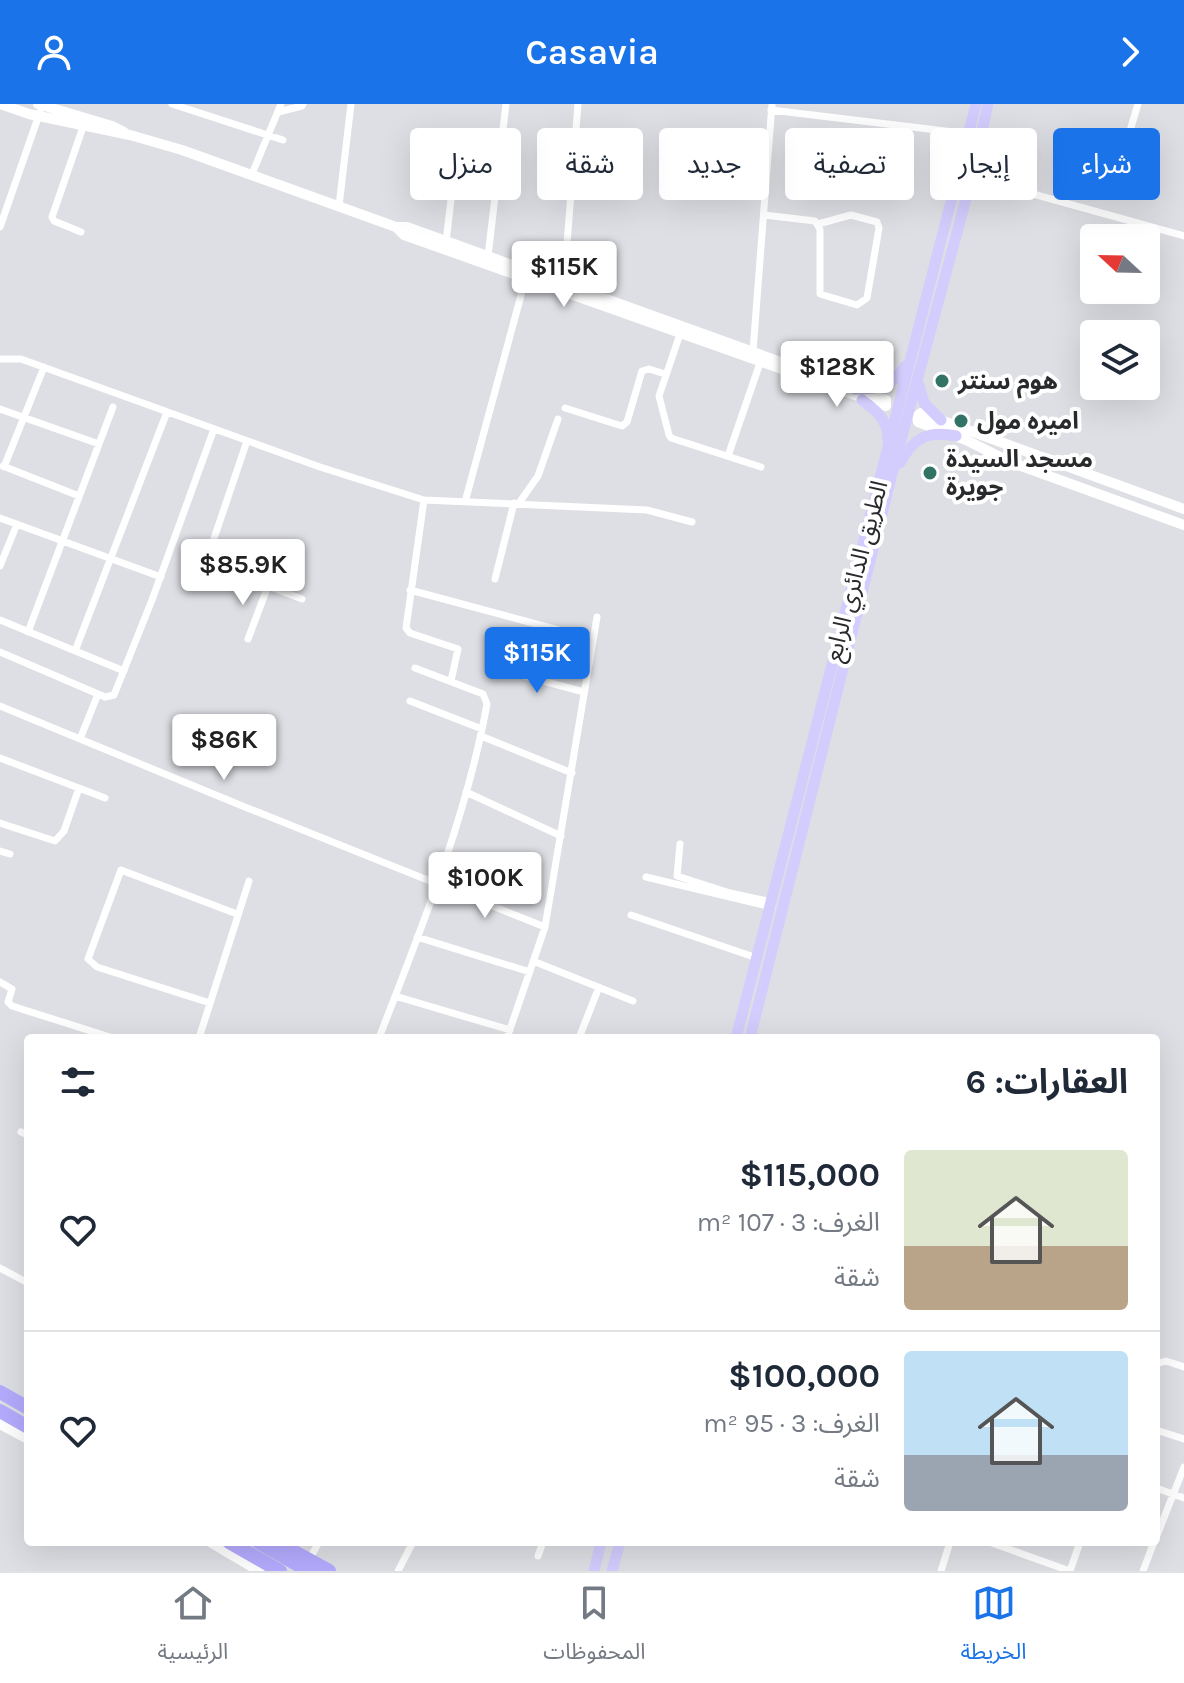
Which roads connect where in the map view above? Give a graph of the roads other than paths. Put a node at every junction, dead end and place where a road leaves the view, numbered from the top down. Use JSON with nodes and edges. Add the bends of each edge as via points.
{"nodes":[{"id":1,"x":0,"y":104,"type":"edge"},
{"id":2,"x":172,"y":104,"type":"edge"},
{"id":3,"x":303,"y":104,"type":"edge"},
{"id":4,"x":351,"y":104,"type":"edge"},
{"id":5,"x":506,"y":104,"type":"edge"},
{"id":6,"x":578,"y":104,"type":"edge"},
{"id":7,"x":976,"y":104,"type":"edge"},
{"id":8,"x":988,"y":104,"type":"edge"},
{"id":9,"x":1138,"y":104,"type":"edge"},
{"id":10,"x":772,"y":107,"type":"edge"},
{"id":11,"x":279,"y":108,"type":"edge"},
{"id":12,"x":40,"y":109,"type":"edge"},
{"id":13,"x":83,"y":127,"type":"junction"},
{"id":14,"x":971,"y":128,"type":"edge"},
{"id":15,"x":983,"y":128,"type":"edge"},
{"id":16,"x":1131,"y":128,"type":"edge"},
{"id":17,"x":930,"y":129,"type":"edge"},
{"id":18,"x":130,"y":135,"type":"junction"},
{"id":19,"x":268,"y":136,"type":"junction"},
{"id":20,"x":283,"y":140,"type":"dead end"},
{"id":21,"x":252,"y":174,"type":"junction"},
{"id":22,"x":1037,"y":195,"type":"edge"},
{"id":23,"x":451,"y":200,"type":"edge"},
{"id":24,"x":953,"y":200,"type":"edge"},
{"id":25,"x":966,"y":200,"type":"edge"},
{"id":26,"x":339,"y":206,"type":"junction"},
{"id":27,"x":764,"y":215,"type":"junction"},
{"id":28,"x":818,"y":224,"type":"junction"},
{"id":29,"x":0,"y":227,"type":"edge"},
{"id":30,"x":396,"y":227,"type":"junction"},
{"id":31,"x":81,"y":232,"type":"dead end"},
{"id":32,"x":1184,"y":236,"type":"edge"},
{"id":33,"x":446,"y":242,"type":"junction"},
{"id":34,"x":488,"y":256,"type":"junction"},
{"id":35,"x":526,"y":277,"type":"junction"},
{"id":36,"x":564,"y":282,"type":"junction"},
{"id":37,"x":680,"y":334,"type":"junction"},
{"id":38,"x":701,"y":338,"type":"junction"},
{"id":39,"x":753,"y":351,"type":"junction"},
{"id":40,"x":912,"y":355,"type":"junction"},
{"id":41,"x":0,"y":359,"type":"edge"},
{"id":42,"x":760,"y":363,"type":"junction"},
{"id":43,"x":44,"y":367,"type":"junction"},
{"id":44,"x":665,"y":374,"type":"junction"},
{"id":45,"x":918,"y":380,"type":"junction"},
{"id":46,"x":858,"y":394,"type":"junction"},
{"id":47,"x":113,"y":407,"type":"dead end"},
{"id":48,"x":565,"y":408,"type":"dead end"},
{"id":49,"x":0,"y":409,"type":"edge"},
{"id":50,"x":167,"y":412,"type":"junction"},
{"id":51,"x":24,"y":418,"type":"junction"},
{"id":52,"x":558,"y":419,"type":"dead end"},
{"id":53,"x":941,"y":420,"type":"junction"},
{"id":54,"x":214,"y":429,"type":"junction"},
{"id":55,"x":956,"y":436,"type":"junction"},
{"id":56,"x":247,"y":441,"type":"junction"},
{"id":57,"x":99,"y":444,"type":"junction"},
{"id":58,"x":889,"y":447,"type":"junction"},
{"id":59,"x":728,"y":456,"type":"junction"},
{"id":60,"x":2,"y":466,"type":"edge"},
{"id":61,"x":761,"y":467,"type":"dead end"},
{"id":62,"x":1071,"y":468,"type":"junction"},
{"id":63,"x":890,"y":482,"type":"junction"},
{"id":64,"x":1066,"y":482,"type":"junction"},
{"id":65,"x":79,"y":496,"type":"junction"},
{"id":66,"x":424,"y":500,"type":"junction"},
{"id":67,"x":465,"y":502,"type":"junction"},
{"id":68,"x":516,"y":503,"type":"junction"},
{"id":69,"x":1184,"y":509,"type":"edge"},
{"id":70,"x":0,"y":518,"type":"edge"},
{"id":71,"x":692,"y":522,"type":"dead end"},
{"id":72,"x":17,"y":524,"type":"junction"},
{"id":73,"x":1184,"y":525,"type":"edge"},
{"id":74,"x":62,"y":541,"type":"junction"},
{"id":75,"x":112,"y":559,"type":"junction"},
{"id":76,"x":0,"y":566,"type":"edge"},
{"id":77,"x":161,"y":577,"type":"junction"},
{"id":78,"x":495,"y":579,"type":"dead end"},
{"id":79,"x":268,"y":586,"type":"junction"},
{"id":80,"x":410,"y":590,"type":"junction"},
{"id":81,"x":302,"y":599,"type":"dead end"},
{"id":82,"x":597,"y":617,"type":"dead end"},
{"id":83,"x":0,"y":620,"type":"edge"},
{"id":84,"x":28,"y":632,"type":"junction"},
{"id":85,"x":248,"y":639,"type":"dead end"},
{"id":86,"x":592,"y":639,"type":"junction"},
{"id":87,"x":75,"y":651,"type":"junction"},
{"id":88,"x":0,"y":652,"type":"edge"},
{"id":89,"x":415,"y":668,"type":"dead end"},
{"id":90,"x":498,"y":669,"type":"dead end"},
{"id":91,"x":124,"y":671,"type":"junction"},
{"id":92,"x":451,"y":681,"type":"junction"},
{"id":93,"x":584,"y":692,"type":"junction"},
{"id":94,"x":98,"y":694,"type":"junction"},
{"id":95,"x":410,"y":701,"type":"dead end"},
{"id":96,"x":0,"y":706,"type":"edge"},
{"id":97,"x":482,"y":733,"type":"junction"},
{"id":98,"x":80,"y":739,"type":"junction"},
{"id":99,"x":0,"y":758,"type":"edge"},
{"id":100,"x":572,"y":773,"type":"junction"},
{"id":101,"x":79,"y":788,"type":"junction"},
{"id":102,"x":466,"y":792,"type":"junction"},
{"id":103,"x":105,"y":798,"type":"dead end"},
{"id":104,"x":0,"y":823,"type":"edge"},
{"id":105,"x":561,"y":836,"type":"junction"},
{"id":106,"x":680,"y":844,"type":"dead end"},
{"id":107,"x":0,"y":851,"type":"edge"},
{"id":108,"x":10,"y":854,"type":"dead end"},
{"id":109,"x":646,"y":877,"type":"dead end"},
{"id":110,"x":249,"y":881,"type":"dead end"},
{"id":111,"x":438,"y":884,"type":"junction"},
{"id":112,"x":775,"y":906,"type":"junction"},
{"id":113,"x":237,"y":914,"type":"junction"},
{"id":114,"x":631,"y":915,"type":"dead end"},
{"id":115,"x":545,"y":927,"type":"junction"},
{"id":116,"x":417,"y":937,"type":"junction"},
{"id":117,"x":757,"y":958,"type":"junction"},
{"id":118,"x":533,"y":961,"type":"junction"},
{"id":119,"x":530,"y":972,"type":"junction"},
{"id":120,"x":0,"y":982,"type":"edge"},
{"id":121,"x":599,"y":987,"type":"junction"},
{"id":122,"x":395,"y":996,"type":"junction"},
{"id":123,"x":633,"y":1001,"type":"dead end"},
{"id":124,"x":210,"y":1003,"type":"junction"},
{"id":125,"x":101,"y":1034,"type":"edge"},
{"id":126,"x":200,"y":1034,"type":"edge"},
{"id":127,"x":381,"y":1034,"type":"edge"},
{"id":128,"x":508,"y":1034,"type":"edge"},
{"id":129,"x":581,"y":1034,"type":"edge"},
{"id":130,"x":737,"y":1034,"type":"edge"},
{"id":131,"x":751,"y":1034,"type":"edge"},
{"id":132,"x":0,"y":1268,"type":"edge"},
{"id":133,"x":24,"y":1281,"type":"edge"},
{"id":134,"x":1160,"y":1363,"type":"edge"},
{"id":135,"x":1184,"y":1367,"type":"edge"},
{"id":136,"x":0,"y":1392,"type":"edge"},
{"id":137,"x":24,"y":1406,"type":"edge"},
{"id":138,"x":0,"y":1411,"type":"edge"},
{"id":139,"x":0,"y":1424,"type":"edge"},
{"id":140,"x":24,"y":1425,"type":"edge"},
{"id":141,"x":1160,"y":1431,"type":"edge"},
{"id":142,"x":24,"y":1437,"type":"edge"},
{"id":143,"x":1184,"y":1439,"type":"edge"},
{"id":144,"x":1184,"y":1467,"type":"edge"},
{"id":145,"x":1160,"y":1489,"type":"edge"},
{"id":146,"x":1173,"y":1494,"type":"junction"},
{"id":147,"x":1184,"y":1498,"type":"edge"},
{"id":148,"x":1160,"y":1527,"type":"edge"},
{"id":149,"x":217,"y":1546,"type":"edge"},
{"id":150,"x":236,"y":1546,"type":"edge"},
{"id":151,"x":267,"y":1546,"type":"edge"},
{"id":152,"x":282,"y":1546,"type":"edge"},
{"id":153,"x":317,"y":1546,"type":"edge"},
{"id":154,"x":411,"y":1546,"type":"edge"},
{"id":155,"x":542,"y":1546,"type":"edge"},
{"id":156,"x":600,"y":1546,"type":"edge"},
{"id":157,"x":619,"y":1546,"type":"edge"},
{"id":158,"x":949,"y":1546,"type":"edge"},
{"id":159,"x":1000,"y":1546,"type":"edge"},
{"id":160,"x":1079,"y":1546,"type":"edge"},
{"id":161,"x":1153,"y":1546,"type":"edge"},
{"id":162,"x":538,"y":1556,"type":"dead end"},
{"id":163,"x":309,"y":1565,"type":"edge"},
{"id":164,"x":259,"y":1571,"type":"edge"},
{"id":165,"x":280,"y":1571,"type":"edge"},
{"id":166,"x":329,"y":1571,"type":"edge"},
{"id":167,"x":398,"y":1571,"type":"edge"},
{"id":168,"x":594,"y":1571,"type":"edge"},
{"id":169,"x":612,"y":1571,"type":"edge"},
{"id":170,"x":941,"y":1571,"type":"edge"},
{"id":171,"x":1143,"y":1571,"type":"edge"}],
"edges":[{"from":1,"to":12,"type":"main road"},
{"from":2,"to":19,"type":"street"},
{"from":3,"to":11,"type":"street"},
{"from":4,"to":26,"type":"street"},
{"from":5,"to":34,"type":"street"},
{"from":6,"to":36,"type":"street"},
{"from":7,"to":14,"type":"main road","name":"الطريق الدائري الرابع"},
{"from":8,"to":15,"type":"main road","name":"الطريق الدائري الرابع"},
{"from":9,"to":16,"type":"street"},
{"from":10,"to":17,"type":"street"},
{"from":10,"to":27,"type":"street"},
{"from":11,"to":19,"type":"street"},
{"from":12,"to":13,"type":"main road"},
{"from":12,"to":18,"type":"main road"},
{"from":12,"to":29,"type":"street"},
{"from":13,"to":18,"type":"main road"},
{"from":13,"to":31,"type":"street","via":[[52,217]]},
{"from":18,"to":21,"type":"main road"},
{"from":19,"to":20,"type":"street"},
{"from":19,"to":21,"type":"street"},
{"from":21,"to":26,"type":"main road"},
{"from":22,"to":32,"type":"street"},
{"from":23,"to":33,"type":"street"},
{"from":24,"to":40,"type":"main road","name":"الطريق الدائري الرابع"},
{"from":25,"to":45,"type":"main road","name":"الطريق الدائري الرابع"},
{"from":26,"to":30,"type":"main road"},
{"from":27,"to":28,"type":"street"},
{"from":27,"to":39,"type":"street"},
{"from":28,"to":28,"type":"street","via":[[820,294],[857,305],[863,302],[877,222],[851,215]]},
{"from":30,"to":33,"type":"main road"},
{"from":30,"to":35,"type":"main road","via":[[404,235]]},
{"from":33,"to":34,"type":"main road"},
{"from":34,"to":36,"type":"main road"},
{"from":35,"to":37,"type":"main road"},
{"from":35,"to":67,"type":"street"},
{"from":36,"to":38,"type":"main road"},
{"from":37,"to":38,"type":"main road"},
{"from":37,"to":44,"type":"street"},
{"from":38,"to":39,"type":"main road"},
{"from":38,"to":42,"type":"main road"},
{"from":39,"to":46,"type":"main road"},
{"from":40,"to":46,"type":"main road","via":[[896,380]]},
{"from":40,"to":58,"type":"main road","name":"الطريق الدائري الرابع"},
{"from":41,"to":43,"type":"street"},
{"from":42,"to":46,"type":"main road"},
{"from":42,"to":59,"type":"street"},
{"from":43,"to":50,"type":"street"},
{"from":43,"to":51,"type":"street"},
{"from":44,"to":48,"type":"street","via":[[642,371],[622,426]]},
{"from":44,"to":59,"type":"street","via":[[659,396],[671,438]]},
{"from":45,"to":53,"type":"main road","via":[[924,403]]},
{"from":45,"to":63,"type":"main road","name":"الطريق الدائري الرابع"},
{"from":46,"to":58,"type":"main road","via":[[884,421]]},
{"from":47,"to":57,"type":"street"},
{"from":49,"to":51,"type":"street"},
{"from":50,"to":54,"type":"street"},
{"from":50,"to":75,"type":"street"},
{"from":51,"to":57,"type":"street"},
{"from":51,"to":60,"type":"street"},
{"from":52,"to":68,"type":"street","via":[[538,476]]},
{"from":53,"to":55,"type":"main road","via":[[917,416],[918,422]]},
{"from":53,"to":62,"type":"main road"},
{"from":54,"to":56,"type":"street"},
{"from":54,"to":77,"type":"street"},
{"from":55,"to":63,"type":"main road","via":[[933,433],[918,438]]},
{"from":55,"to":64,"type":"main road"},
{"from":56,"to":66,"type":"street"},
{"from":56,"to":79,"type":"street","via":[[206,558],[208,564]]},
{"from":57,"to":65,"type":"street"},
{"from":58,"to":112,"type":"main road","name":"الطريق الدائري الرابع"},
{"from":59,"to":61,"type":"street"},
{"from":60,"to":65,"type":"street"},
{"from":62,"to":64,"type":"main road"},
{"from":62,"to":69,"type":"main road"},
{"from":63,"to":112,"type":"main road","name":"الطريق الدائري الرابع"},
{"from":64,"to":73,"type":"main road"},
{"from":65,"to":74,"type":"street"},
{"from":66,"to":67,"type":"street"},
{"from":66,"to":80,"type":"street"},
{"from":67,"to":68,"type":"street"},
{"from":68,"to":71,"type":"street","via":[[647,510]]},
{"from":68,"to":78,"type":"street"},
{"from":70,"to":72,"type":"street"},
{"from":72,"to":74,"type":"street"},
{"from":72,"to":76,"type":"street"},
{"from":74,"to":75,"type":"street"},
{"from":74,"to":84,"type":"street"},
{"from":75,"to":77,"type":"street"},
{"from":75,"to":87,"type":"street"},
{"from":77,"to":91,"type":"street"},
{"from":79,"to":81,"type":"street"},
{"from":79,"to":85,"type":"street"},
{"from":80,"to":86,"type":"street"},
{"from":80,"to":92,"type":"street","via":[[410,633],[458,649]]},
{"from":82,"to":86,"type":"street"},
{"from":83,"to":84,"type":"street"},
{"from":84,"to":87,"type":"street"},
{"from":86,"to":93,"type":"street"},
{"from":87,"to":91,"type":"street"},
{"from":88,"to":94,"type":"street"},
{"from":89,"to":92,"type":"street"},
{"from":90,"to":93,"type":"street"},
{"from":91,"to":94,"type":"street","via":[[114,695]]},
{"from":92,"to":97,"type":"street","via":[[483,694],[487,704]]},
{"from":93,"to":100,"type":"street"},
{"from":94,"to":98,"type":"street"},
{"from":95,"to":97,"type":"street"},
{"from":96,"to":98,"type":"street"},
{"from":97,"to":100,"type":"street"},
{"from":97,"to":102,"type":"street"},
{"from":98,"to":111,"type":"street"},
{"from":99,"to":101,"type":"street"},
{"from":100,"to":105,"type":"street"},
{"from":101,"to":103,"type":"street"},
{"from":101,"to":104,"type":"street","via":[[64,831],[55,841]]},
{"from":102,"to":105,"type":"street"},
{"from":102,"to":111,"type":"street"},
{"from":105,"to":115,"type":"street"},
{"from":106,"to":112,"type":"street","via":[[677,876]]},
{"from":107,"to":108,"type":"street"},
{"from":109,"to":112,"type":"street"},
{"from":110,"to":113,"type":"street"},
{"from":111,"to":115,"type":"street"},
{"from":111,"to":116,"type":"street"},
{"from":112,"to":117,"type":"main road","name":"الطريق الدائري الرابع"},
{"from":112,"to":131,"type":"main road","name":"الطريق الدائري الرابع"},
{"from":113,"to":124,"type":"street"},
{"from":113,"to":124,"type":"street","via":[[121,870],[88,959],[97,967]]},
{"from":114,"to":117,"type":"street"},
{"from":115,"to":118,"type":"street"},
{"from":116,"to":119,"type":"street"},
{"from":116,"to":122,"type":"street"},
{"from":117,"to":130,"type":"main road","name":"الطريق الدائري الرابع"},
{"from":118,"to":119,"type":"street"},
{"from":118,"to":121,"type":"street"},
{"from":119,"to":128,"type":"street"},
{"from":120,"to":125,"type":"street","via":[[12,989],[12,1006]]},
{"from":121,"to":123,"type":"street"},
{"from":121,"to":129,"type":"street"},
{"from":122,"to":127,"type":"street"},
{"from":122,"to":128,"type":"street"},
{"from":124,"to":126,"type":"street"},
{"from":132,"to":133,"type":"street"},
{"from":134,"to":135,"type":"street"},
{"from":136,"to":137,"type":"highway"},
{"from":138,"to":140,"type":"highway"},
{"from":139,"to":142,"type":"main road"},
{"from":141,"to":143,"type":"street"},
{"from":144,"to":146,"type":"street"},
{"from":145,"to":146,"type":"street"},
{"from":146,"to":147,"type":"street"},
{"from":146,"to":148,"type":"street"},
{"from":149,"to":164,"type":"main road"},
{"from":150,"to":165,"type":"highway"},
{"from":151,"to":163,"type":"highway"},
{"from":152,"to":163,"type":"highway"},
{"from":153,"to":163,"type":"street"},
{"from":154,"to":167,"type":"street"},
{"from":155,"to":162,"type":"street"},
{"from":156,"to":168,"type":"main road"},
{"from":157,"to":169,"type":"main road"},
{"from":158,"to":170,"type":"street"},
{"from":159,"to":160,"type":"street","via":[[1070,1571]]},
{"from":161,"to":171,"type":"street"},
{"from":163,"to":166,"type":"highway"}]}
